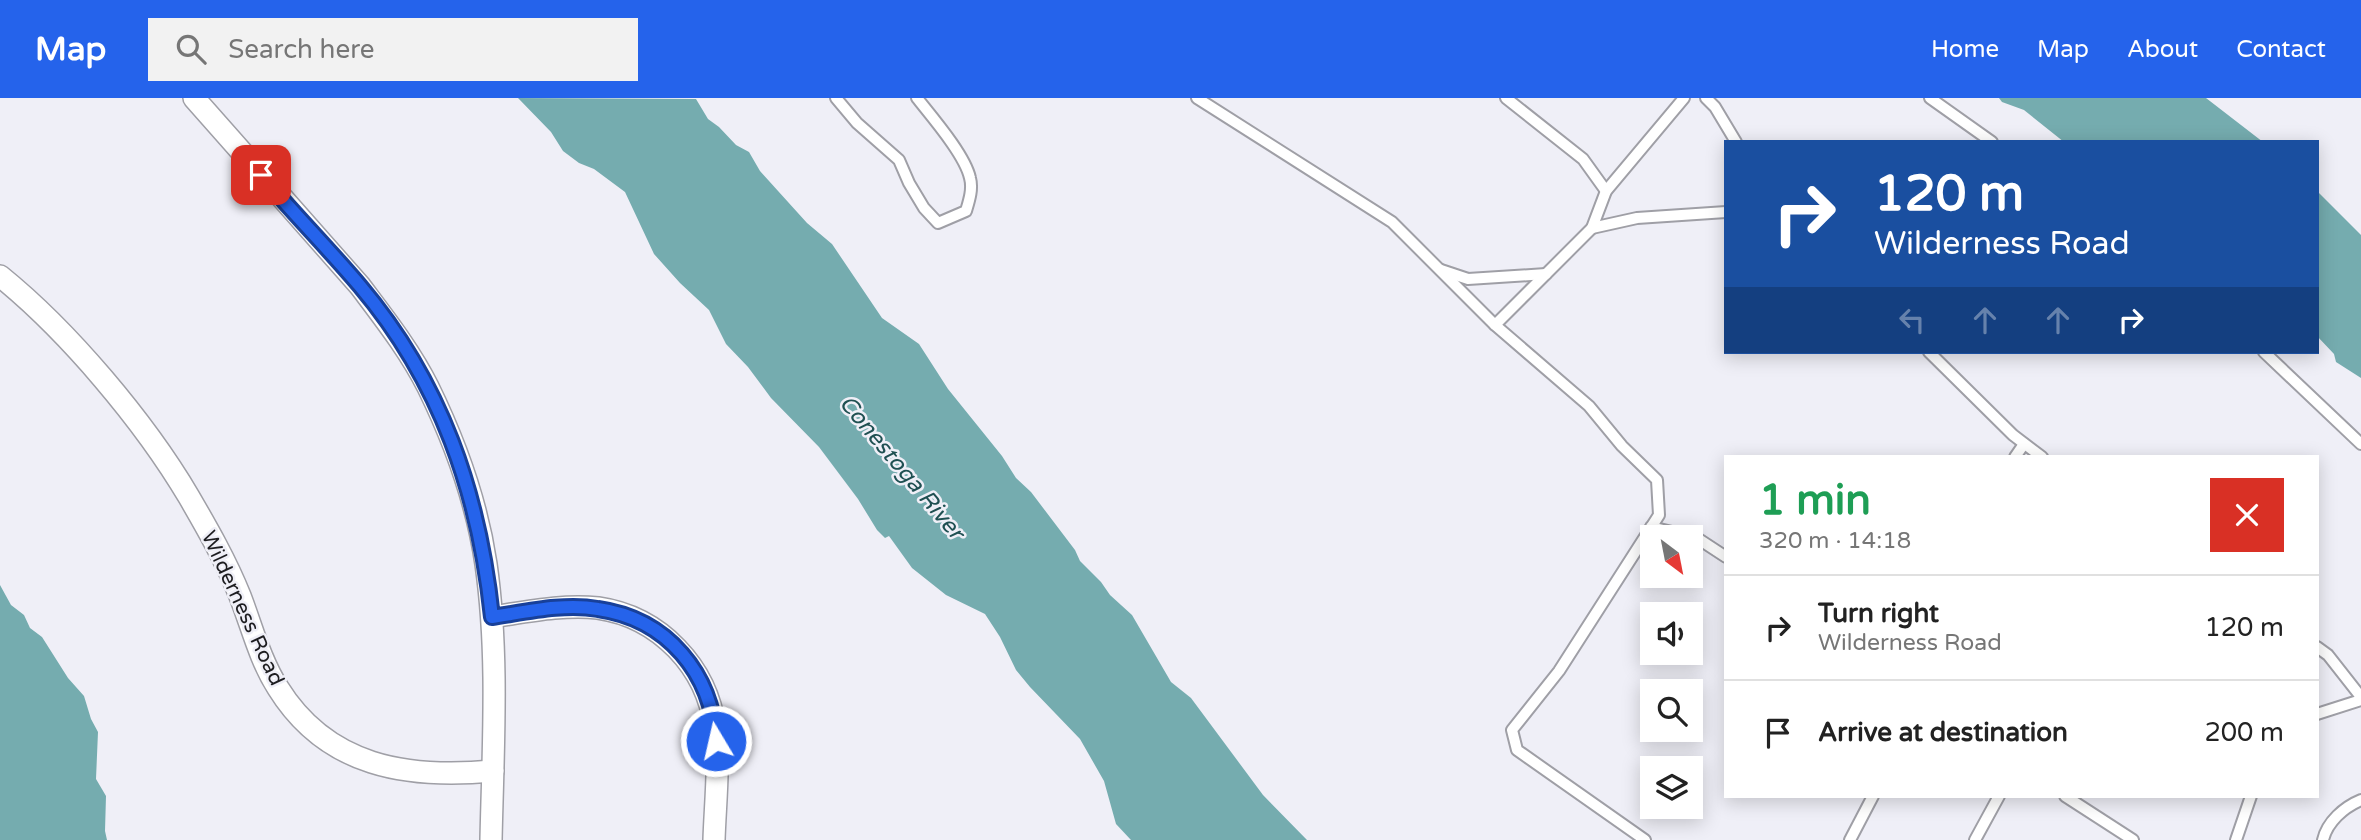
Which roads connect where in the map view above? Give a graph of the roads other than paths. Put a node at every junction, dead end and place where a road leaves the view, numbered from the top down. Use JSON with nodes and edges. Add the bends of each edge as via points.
{"nodes":[{"id":1,"x":194,"y":98,"type":"edge"},
{"id":2,"x":836,"y":98,"type":"edge"},
{"id":3,"x":917,"y":98,"type":"edge"},
{"id":4,"x":1197,"y":98,"type":"edge"},
{"id":5,"x":1506,"y":98,"type":"edge"},
{"id":6,"x":1684,"y":98,"type":"edge"},
{"id":7,"x":1706,"y":98,"type":"edge"},
{"id":8,"x":1930,"y":98,"type":"edge"},
{"id":9,"x":1734,"y":140,"type":"edge"},
{"id":10,"x":1989,"y":140,"type":"edge"},
{"id":11,"x":1606,"y":191,"type":"junction"},
{"id":12,"x":1724,"y":212,"type":"edge"},
{"id":13,"x":1592,"y":228,"type":"junction"},
{"id":14,"x":1438,"y":269,"type":"junction"},
{"id":15,"x":1546,"y":274,"type":"junction"},
{"id":16,"x":0,"y":276,"type":"edge"},
{"id":17,"x":1495,"y":326,"type":"junction"},
{"id":18,"x":1931,"y":354,"type":"edge"},
{"id":19,"x":2266,"y":354,"type":"edge"},
{"id":20,"x":2024,"y":444,"type":"junction"},
{"id":21,"x":2361,"y":444,"type":"edge"},
{"id":22,"x":2016,"y":455,"type":"edge"},
{"id":23,"x":2039,"y":455,"type":"edge"},
{"id":24,"x":1652,"y":525,"type":"edge"},
{"id":25,"x":1703,"y":542,"type":"edge"},
{"id":26,"x":1640,"y":544,"type":"edge"},
{"id":27,"x":1724,"y":556,"type":"edge"},
{"id":28,"x":492,"y":617,"type":"junction"},
{"id":29,"x":2319,"y":648,"type":"edge"},
{"id":30,"x":2361,"y":699,"type":"edge"},
{"id":31,"x":2319,"y":713,"type":"edge"},
{"id":32,"x":492,"y":771,"type":"junction"},
{"id":33,"x":1872,"y":798,"type":"edge"},
{"id":34,"x":1997,"y":798,"type":"edge"},
{"id":35,"x":2068,"y":798,"type":"edge"},
{"id":36,"x":2250,"y":798,"type":"edge"},
{"id":37,"x":2361,"y":800,"type":"edge"},
{"id":38,"x":2114,"y":828,"type":"junction"},
{"id":39,"x":491,"y":840,"type":"edge"},
{"id":40,"x":714,"y":840,"type":"edge"},
{"id":41,"x":1645,"y":840,"type":"edge"},
{"id":42,"x":1850,"y":840,"type":"edge"},
{"id":43,"x":1975,"y":840,"type":"edge"},
{"id":44,"x":2108,"y":840,"type":"edge"},
{"id":45,"x":2133,"y":840,"type":"edge"},
{"id":46,"x":2236,"y":840,"type":"edge"},
{"id":47,"x":2323,"y":840,"type":"edge"}],
"edges":[{"from":1,"to":28,"type":"street","via":[[360,286],[408,352],[449,436],[474,510]]},
{"from":2,"to":3,"type":"lane","via":[[899,160],[908,183],[938,223],[966,211],[970,177]]},
{"from":4,"to":14,"type":"lane","via":[[1392,222]]},
{"from":5,"to":11,"type":"lane","via":[[1583,159]]},
{"from":6,"to":11,"type":"lane"},
{"from":7,"to":9,"type":"lane"},
{"from":8,"to":10,"type":"lane"},
{"from":11,"to":13,"type":"lane"},
{"from":12,"to":13,"type":"lane","via":[[1637,218]]},
{"from":13,"to":15,"type":"lane"},
{"from":14,"to":15,"type":"lane","via":[[1468,279]]},
{"from":14,"to":17,"type":"lane"},
{"from":15,"to":17,"type":"lane"},
{"from":16,"to":32,"type":"street","name":"Wilderness Road","via":[[97,373],[158,450],[210,534],[274,681],[304,720],[348,754],[369,762],[422,773]]},
{"from":17,"to":24,"type":"lane","via":[[1589,406],[1657,480],[1659,515]]},
{"from":18,"to":20,"type":"lane"},
{"from":19,"to":21,"type":"lane"},
{"from":20,"to":22,"type":"lane"},
{"from":20,"to":23,"type":"lane"},
{"from":25,"to":27,"type":"lane"},
{"from":26,"to":41,"type":"lane","via":[[1559,671],[1512,730],[1517,750]]},
{"from":28,"to":32,"type":"street"},
{"from":28,"to":40,"type":"street","via":[[564,607],[596,608],[646,625],[678,648],[709,696],[715,729]]},
{"from":29,"to":30,"type":"lane"},
{"from":30,"to":31,"type":"lane"},
{"from":32,"to":39,"type":"street"},
{"from":33,"to":42,"type":"lane"},
{"from":34,"to":43,"type":"lane"},
{"from":35,"to":38,"type":"lane"},
{"from":36,"to":46,"type":"lane"},
{"from":37,"to":47,"type":"lane","via":[[2337,814]]},
{"from":38,"to":44,"type":"lane"},
{"from":38,"to":45,"type":"lane"}]}
